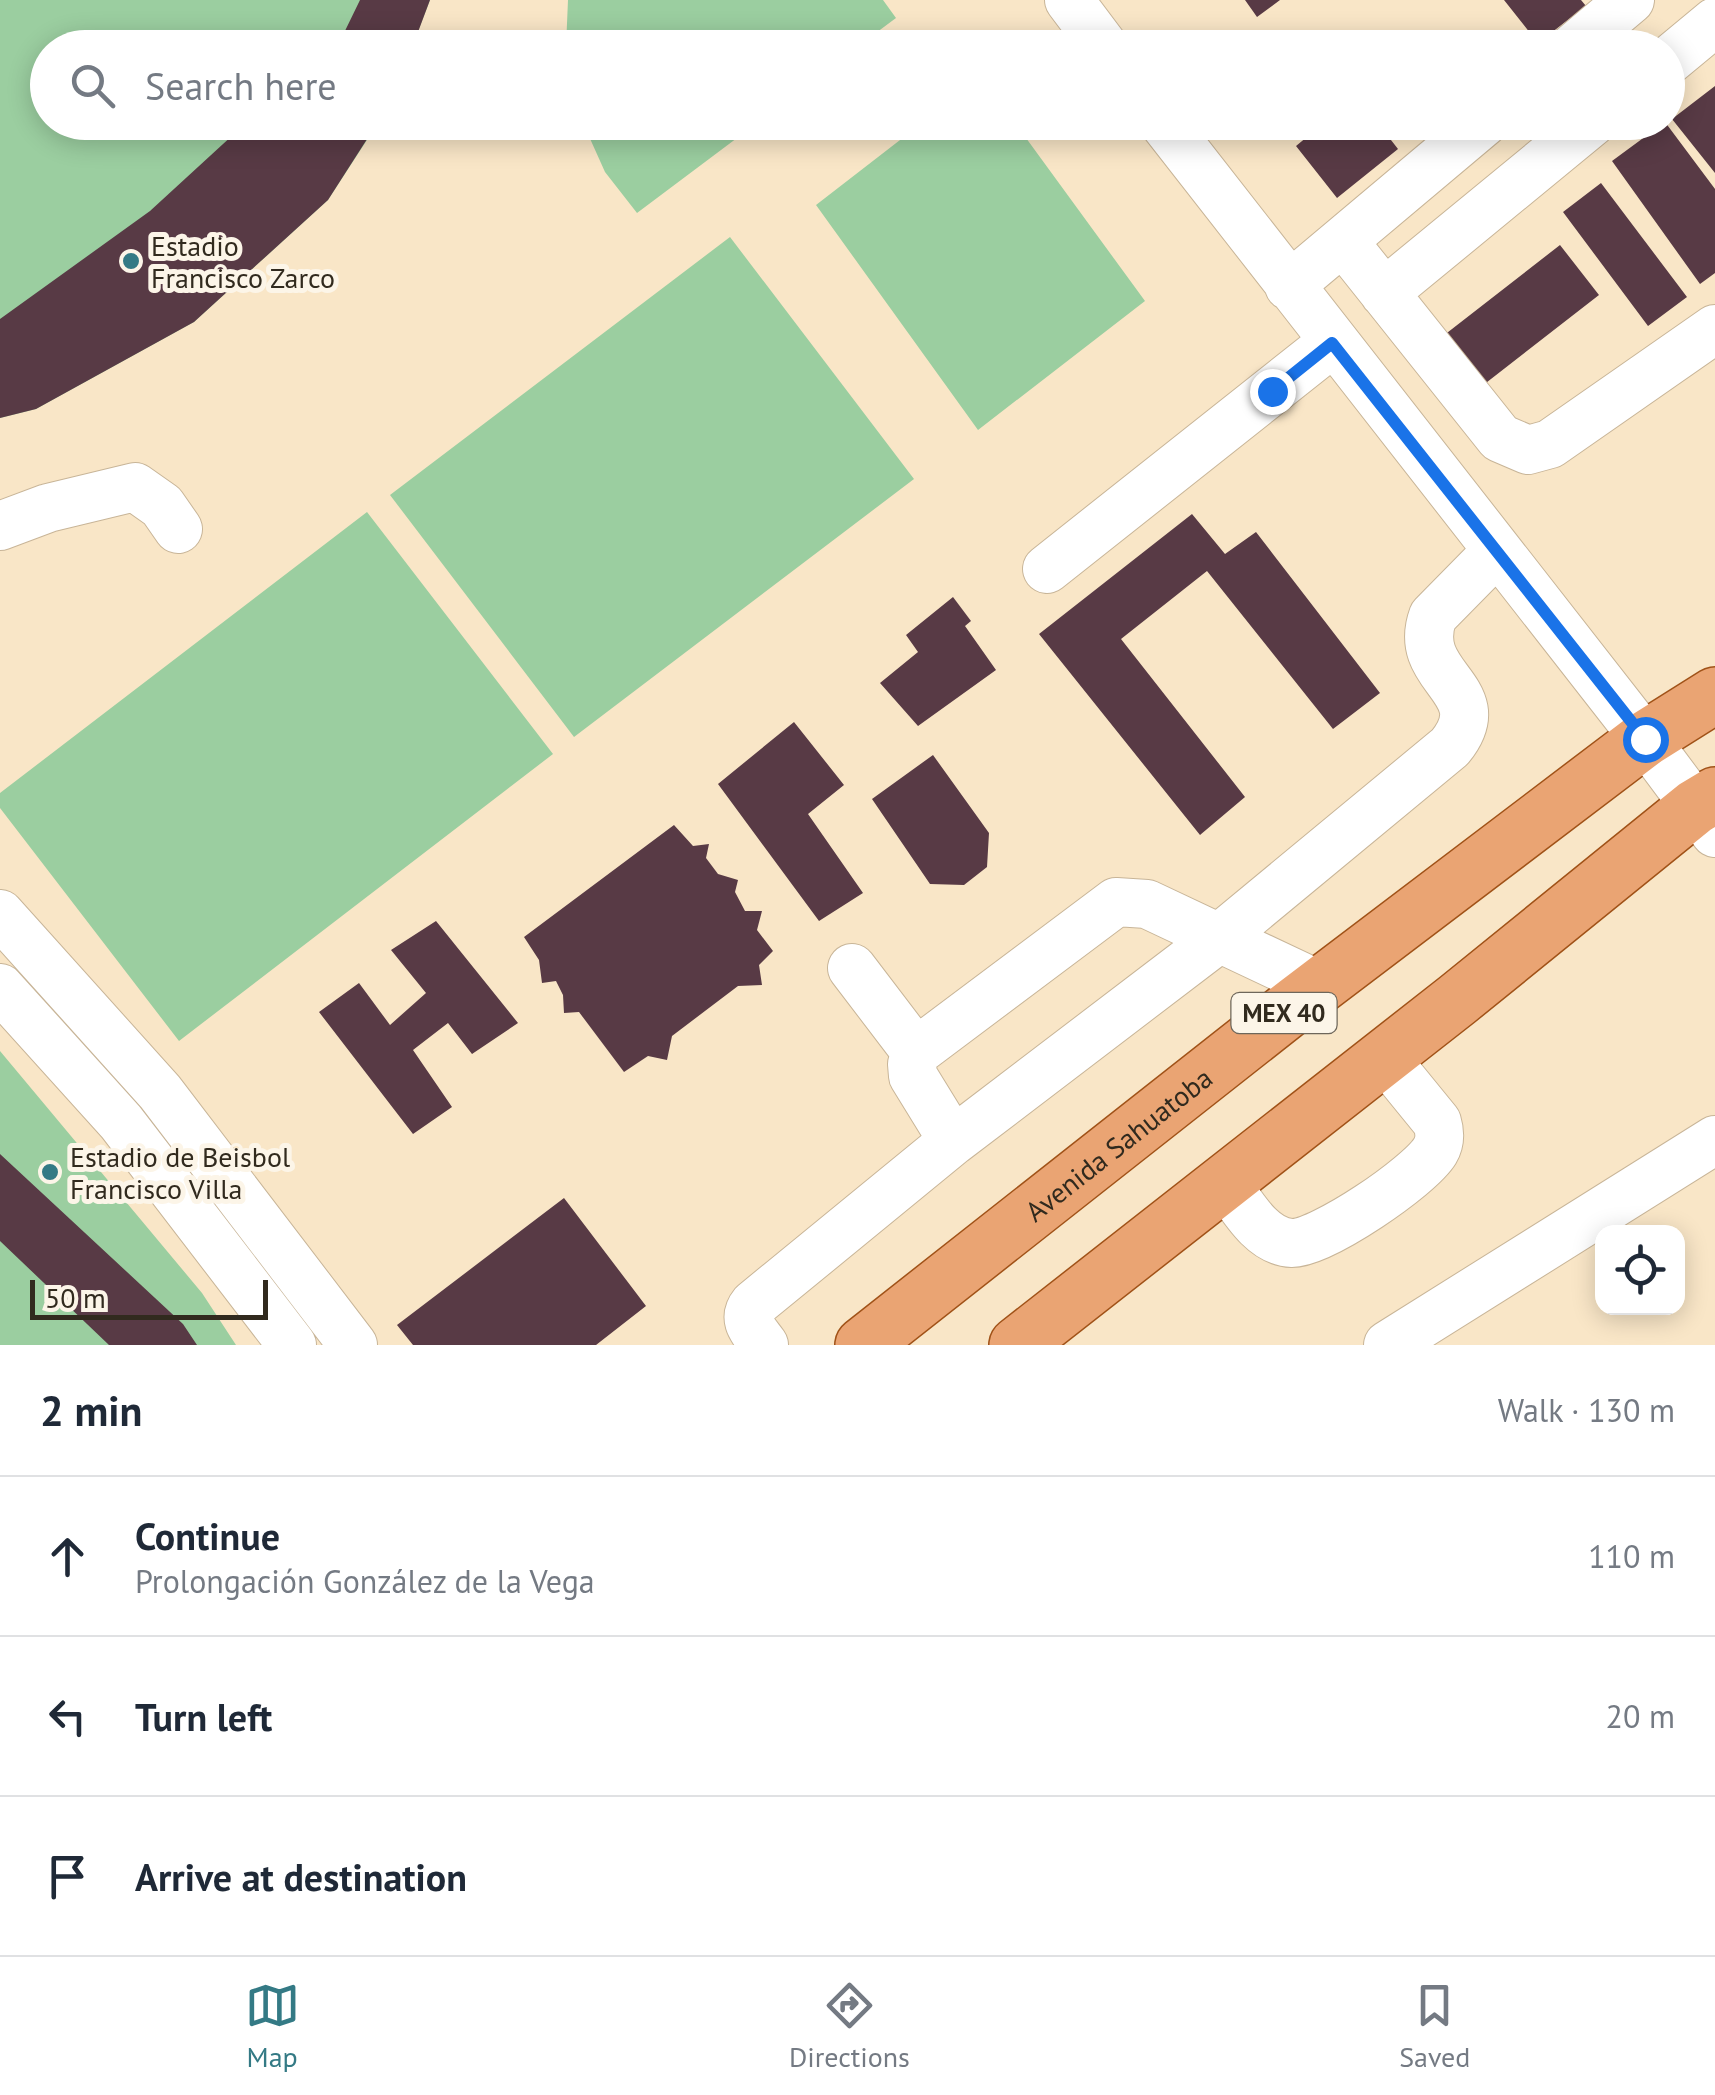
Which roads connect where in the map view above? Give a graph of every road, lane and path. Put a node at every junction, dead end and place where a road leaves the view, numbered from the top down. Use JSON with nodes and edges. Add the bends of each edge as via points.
{"nodes":[{"id":1,"x":1068,"y":0,"type":"edge"},
{"id":2,"x":1630,"y":0,"type":"edge"},
{"id":3,"x":1715,"y":22,"type":"edge"},
{"id":4,"x":1091,"y":30,"type":"edge"},
{"id":5,"x":1595,"y":30,"type":"edge"},
{"id":6,"x":1685,"y":47,"type":"edge"},
{"id":7,"x":1177,"y":140,"type":"edge"},
{"id":8,"x":1463,"y":140,"type":"edge"},
{"id":9,"x":1570,"y":140,"type":"edge"},
{"id":10,"x":1343,"y":241,"type":"junction"},
{"id":11,"x":1289,"y":286,"type":"junction"},
{"id":12,"x":1384,"y":293,"type":"junction"},
{"id":13,"x":1715,"y":328,"type":"edge"},
{"id":14,"x":1332,"y":343,"type":"junction"},
{"id":15,"x":0,"y":526,"type":"edge"},
{"id":16,"x":178,"y":529,"type":"dead end"},
{"id":17,"x":1497,"y":551,"type":"junction"},
{"id":18,"x":1046,"y":569,"type":"dead end"},
{"id":19,"x":1715,"y":694,"type":"edge"},
{"id":20,"x":1645,"y":739,"type":"junction"},
{"id":21,"x":1708,"y":811,"type":"edge"},
{"id":22,"x":0,"y":914,"type":"edge"},
{"id":23,"x":1218,"y":939,"type":"junction"},
{"id":24,"x":852,"y":968,"type":"dead end"},
{"id":25,"x":1320,"y":986,"type":"junction"},
{"id":26,"x":0,"y":988,"type":"edge"},
{"id":27,"x":916,"y":1052,"type":"junction"},
{"id":28,"x":1384,"y":1057,"type":"junction"},
{"id":29,"x":160,"y":1092,"type":"junction"},
{"id":30,"x":120,"y":1122,"type":"junction"},
{"id":31,"x":1715,"y":1140,"type":"edge"},
{"id":32,"x":954,"y":1141,"type":"junction"},
{"id":33,"x":1225,"y":1182,"type":"junction"},
{"id":34,"x":1442,"y":1326,"type":"edge"},
{"id":35,"x":292,"y":1345,"type":"edge"},
{"id":36,"x":353,"y":1345,"type":"edge"},
{"id":37,"x":764,"y":1345,"type":"edge"},
{"id":38,"x":863,"y":1345,"type":"edge"},
{"id":39,"x":1017,"y":1345,"type":"edge"},
{"id":40,"x":1388,"y":1345,"type":"edge"}],
"edges":[{"from":1,"to":4,"type":"street"},
{"from":2,"to":5,"type":"street"},
{"from":3,"to":6,"type":"street"},
{"from":7,"to":11,"type":"street"},
{"from":8,"to":10,"type":"street"},
{"from":9,"to":12,"type":"street"},
{"from":10,"to":11,"type":"street"},
{"from":10,"to":12,"type":"street"},
{"from":11,"to":14,"type":"street"},
{"from":12,"to":13,"type":"street","via":[[1500,438],[1528,450],[1550,444]]},
{"from":14,"to":17,"type":"street"},
{"from":14,"to":18,"type":"street"},
{"from":15,"to":16,"type":"street","via":[[136,488],[162,506]]},
{"from":17,"to":20,"type":"street"},
{"from":17,"to":23,"type":"street","via":[[1428,629],[1428,651],[1463,702],[1460,736]]},
{"from":19,"to":20,"type":"main road","name":"Avenida Sahuatoba","number":"MEX 40"},
{"from":20,"to":21,"type":"street"},
{"from":20,"to":25,"type":"main road","name":"Avenida Sahuatoba","number":"MEX 40"},
{"from":21,"to":28,"type":"main road"},
{"from":22,"to":29,"type":"street"},
{"from":23,"to":25,"type":"street"},
{"from":23,"to":27,"type":"street","via":[[1147,904],[1116,902]]},
{"from":23,"to":32,"type":"street"},
{"from":24,"to":27,"type":"street"},
{"from":25,"to":38,"type":"main road","name":"Avenida Sahuatoba","number":"MEX 40"},
{"from":26,"to":30,"type":"street"},
{"from":27,"to":32,"type":"street","via":[[914,1076]]},
{"from":28,"to":33,"type":"main road"},
{"from":28,"to":33,"type":"street","via":[[1440,1131],[1434,1153],[1410,1176],[1360,1214],[1291,1243],[1265,1233]]},
{"from":29,"to":30,"type":"street"},
{"from":29,"to":36,"type":"street"},
{"from":30,"to":35,"type":"street"},
{"from":31,"to":34,"type":"street"},
{"from":32,"to":37,"type":"street","via":[[754,1304],[749,1324]]},
{"from":33,"to":39,"type":"main road"},
{"from":34,"to":40,"type":"street"}]}
